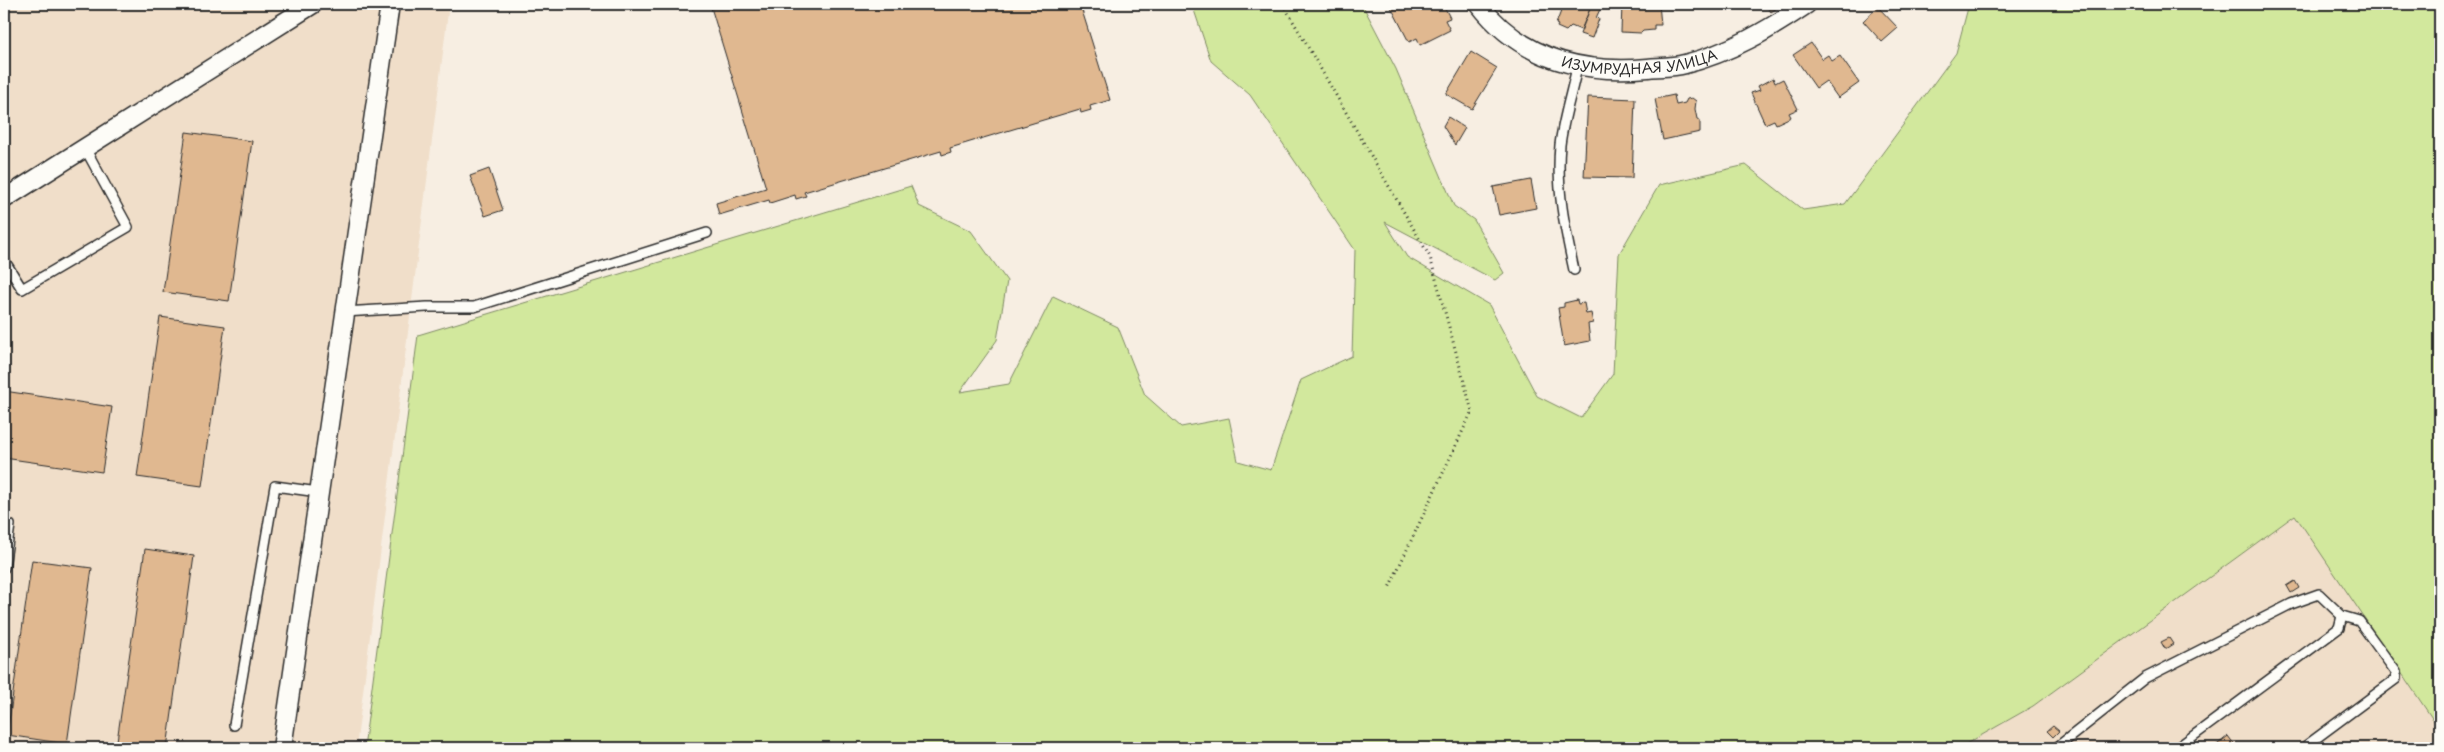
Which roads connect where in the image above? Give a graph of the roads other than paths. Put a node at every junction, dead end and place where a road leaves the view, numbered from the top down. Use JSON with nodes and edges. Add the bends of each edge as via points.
{"nodes":[{"id":1,"x":312,"y":4,"type":"edge"},
{"id":2,"x":390,"y":4,"type":"edge"},
{"id":3,"x":1479,"y":4,"type":"edge"},
{"id":4,"x":1807,"y":4,"type":"edge"},
{"id":5,"x":1577,"y":66,"type":"junction"},
{"id":6,"x":85,"y":148,"type":"junction"},
{"id":7,"x":4,"y":199,"type":"edge"},
{"id":8,"x":707,"y":233,"type":"dead end"},
{"id":9,"x":4,"y":260,"type":"edge"},
{"id":10,"x":1574,"y":270,"type":"dead end"},
{"id":11,"x":344,"y":312,"type":"junction"},
{"id":12,"x":318,"y":492,"type":"junction"},
{"id":13,"x":4,"y":523,"type":"edge"},
{"id":14,"x":4,"y":568,"type":"edge"},
{"id":15,"x":2342,"y":616,"type":"junction"},
{"id":16,"x":234,"y":724,"type":"dead end"},
{"id":17,"x":282,"y":748,"type":"edge"},
{"id":18,"x":2056,"y":748,"type":"edge"},
{"id":19,"x":2177,"y":748,"type":"edge"},
{"id":20,"x":2303,"y":748,"type":"edge"}],
"edges":[{"from":1,"to":6,"type":"street"},
{"from":2,"to":11,"type":"street"},
{"from":3,"to":5,"type":"street","name":"ИЗУМРУДНАЯ УЛИЦА","via":[[1513,37],[1544,56]]},
{"from":4,"to":5,"type":"street","name":"ИЗУМРУДНАЯ УЛИЦА","via":[[1772,27],[1719,53],[1684,65],[1619,71]]},
{"from":5,"to":10,"type":"lane","via":[[1560,144],[1559,175],[1562,214]]},
{"from":6,"to":7,"type":"street"},
{"from":6,"to":9,"type":"lane","via":[[128,227],[22,289]]},
{"from":8,"to":11,"type":"lane","via":[[474,307]]},
{"from":11,"to":12,"type":"street"},
{"from":12,"to":16,"type":"lane","via":[[275,486]]},
{"from":12,"to":17,"type":"street"},
{"from":13,"to":14,"type":"lane","via":[[10,524]]},
{"from":15,"to":18,"type":"lane","via":[[2319,594],[2291,604],[2145,678]]},
{"from":15,"to":19,"type":"lane","via":[[2339,628]]},
{"from":15,"to":20,"type":"lane","via":[[2359,622],[2396,672],[2396,679]]}]}
